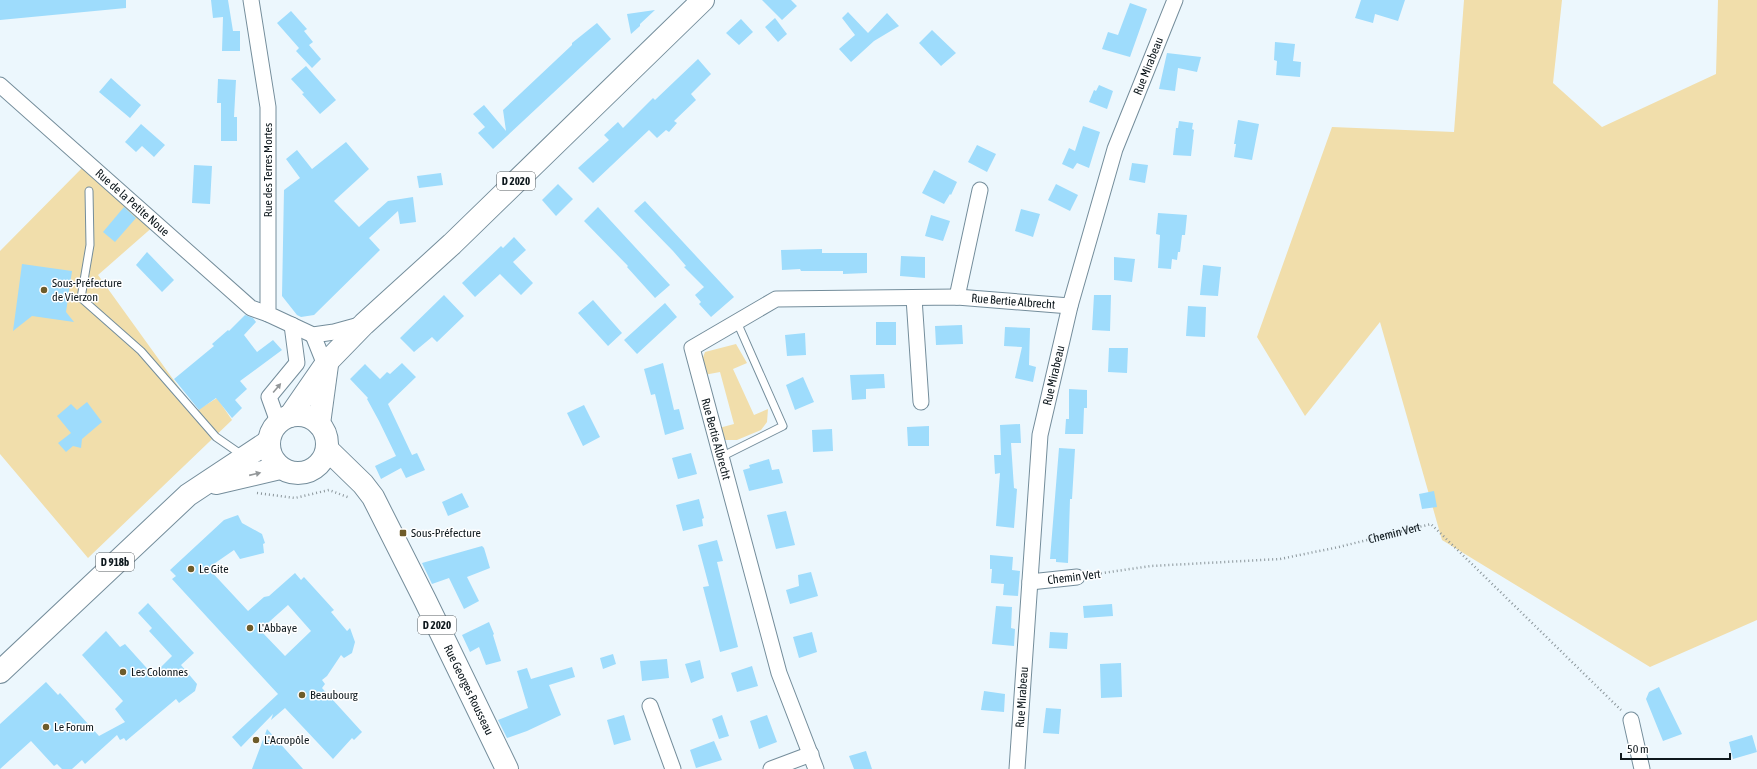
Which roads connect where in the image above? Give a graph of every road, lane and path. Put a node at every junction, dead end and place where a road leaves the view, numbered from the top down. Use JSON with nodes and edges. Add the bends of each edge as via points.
{"nodes":[{"id":1,"x":251,"y":0,"type":"edge"},
{"id":2,"x":704,"y":0,"type":"edge"},
{"id":3,"x":1175,"y":0,"type":"edge"},
{"id":4,"x":0,"y":85,"type":"edge"},
{"id":5,"x":980,"y":190,"type":"dead end"},
{"id":6,"x":89,"y":191,"type":"dead end"},
{"id":7,"x":957,"y":297,"type":"junction"},
{"id":8,"x":914,"y":298,"type":"junction"},
{"id":9,"x":1070,"y":306,"type":"junction"},
{"id":10,"x":268,"y":314,"type":"junction"},
{"id":11,"x":737,"y":322,"type":"junction"},
{"id":12,"x":364,"y":324,"type":"junction"},
{"id":13,"x":292,"y":326,"type":"junction"},
{"id":14,"x":313,"y":335,"type":"junction"},
{"id":15,"x":326,"y":363,"type":"junction"},
{"id":16,"x":921,"y":402,"type":"dead end"},
{"id":17,"x":284,"y":419,"type":"junction"},
{"id":18,"x":319,"y":424,"type":"junction"},
{"id":19,"x":268,"y":442,"type":"junction"},
{"id":20,"x":327,"y":449,"type":"junction"},
{"id":21,"x":721,"y":457,"type":"junction"},
{"id":22,"x":245,"y":458,"type":"junction"},
{"id":23,"x":280,"y":468,"type":"junction"},
{"id":24,"x":313,"y":470,"type":"junction"},
{"id":25,"x":203,"y":486,"type":"junction"},
{"id":26,"x":358,"y":491,"type":"junction"},
{"id":27,"x":250,"y":492,"type":"dead end"},
{"id":28,"x":1077,"y":577,"type":"joint"},
{"id":29,"x":1030,"y":582,"type":"junction"},
{"id":30,"x":0,"y":672,"type":"edge"},
{"id":31,"x":650,"y":706,"type":"dead end"},
{"id":32,"x":1631,"y":720,"type":"joint"},
{"id":33,"x":811,"y":754,"type":"junction"},
{"id":34,"x":507,"y":769,"type":"edge"},
{"id":35,"x":673,"y":769,"type":"edge"},
{"id":36,"x":771,"y":769,"type":"edge"},
{"id":37,"x":816,"y":769,"type":"edge"},
{"id":38,"x":1017,"y":769,"type":"edge"},
{"id":39,"x":1642,"y":769,"type":"edge"}],
"edges":[{"from":1,"to":10,"type":"street","name":"Rue des Terres Mortes","via":[[268,107]]},
{"from":2,"to":12,"type":"main road","number":"D 2020","via":[[452,244]]},
{"from":3,"to":9,"type":"street","name":"Rue Mirabeau","via":[[1114,149]]},
{"from":4,"to":10,"type":"street","name":"Rue de la Petite Noue","via":[[251,308]]},
{"from":5,"to":7,"type":"street","name":"Rue Bertie Albrecht"},
{"from":6,"to":22,"type":"lane","via":[[90,245],[81,298],[141,351],[216,437]]},
{"from":7,"to":8,"type":"street","name":"Rue Bertie Albrecht"},
{"from":7,"to":9,"type":"street","name":"Rue Bertie Albrecht"},
{"from":8,"to":11,"type":"street","name":"Rue Bertie Albrecht","via":[[776,299]]},
{"from":8,"to":16,"type":"street"},
{"from":9,"to":29,"type":"street","name":"Rue Mirabeau","via":[[1040,436]]},
{"from":10,"to":13,"type":"street"},
{"from":11,"to":21,"type":"street","name":"Rue Bertie Albrecht","via":[[692,348]]},
{"from":11,"to":21,"type":"lane","via":[[783,426]]},
{"from":12,"to":14,"type":"street"},
{"from":12,"to":15,"type":"main road","number":"D 2020"},
{"from":13,"to":14,"type":"street"},
{"from":17,"to":13,"type":"street","one_way":true,"via":[[269,397],[297,363]]},
{"from":14,"to":15,"type":"street"},
{"from":15,"to":17,"type":"main road","number":"D 2020"},
{"from":15,"to":18,"type":"main road"},
{"from":17,"to":18,"type":"main road","via":[[306,416]]},
{"from":17,"to":19,"type":"main road","via":[[270,434]]},
{"from":18,"to":20,"type":"main road","via":[[327,440]]},
{"from":19,"to":22,"type":"main road","number":"D 918b"},
{"from":19,"to":23,"type":"main road","via":[[269,452]]},
{"from":20,"to":24,"type":"main road","via":[[322,461]]},
{"from":20,"to":26,"type":"main road","name":"Rue Georges Rousseau","number":"D 2020"},
{"from":21,"to":33,"type":"street","name":"Rue Bertie Albrecht","via":[[779,673]]},
{"from":22,"to":25,"type":"main road","number":"D 918b"},
{"from":23,"to":24,"type":"main road","via":[[297,474]]},
{"from":25,"to":23,"type":"main road","number":"D 918b","one_way":true},
{"from":24,"to":26,"type":"main road"},
{"from":25,"to":30,"type":"main road","number":"D 918b","via":[[188,495],[162,518]]},
{"from":26,"to":27,"type":"path","via":[[328,490],[295,498]]},
{"from":26,"to":34,"type":"main road","name":"Rue Georges Rousseau","number":"D 2020","via":[[373,497]]},
{"from":28,"to":29,"type":"street","name":"Chemin Vert"},
{"from":28,"to":32,"type":"path","name":"Chemin Vert","via":[[1151,566],[1280,559],[1431,524]]},
{"from":29,"to":38,"type":"street","name":"Rue Mirabeau"},
{"from":31,"to":35,"type":"street"},
{"from":32,"to":39,"type":"street"},
{"from":33,"to":36,"type":"street"},
{"from":33,"to":37,"type":"street","name":"Rue Bertie Albrecht"}]}
